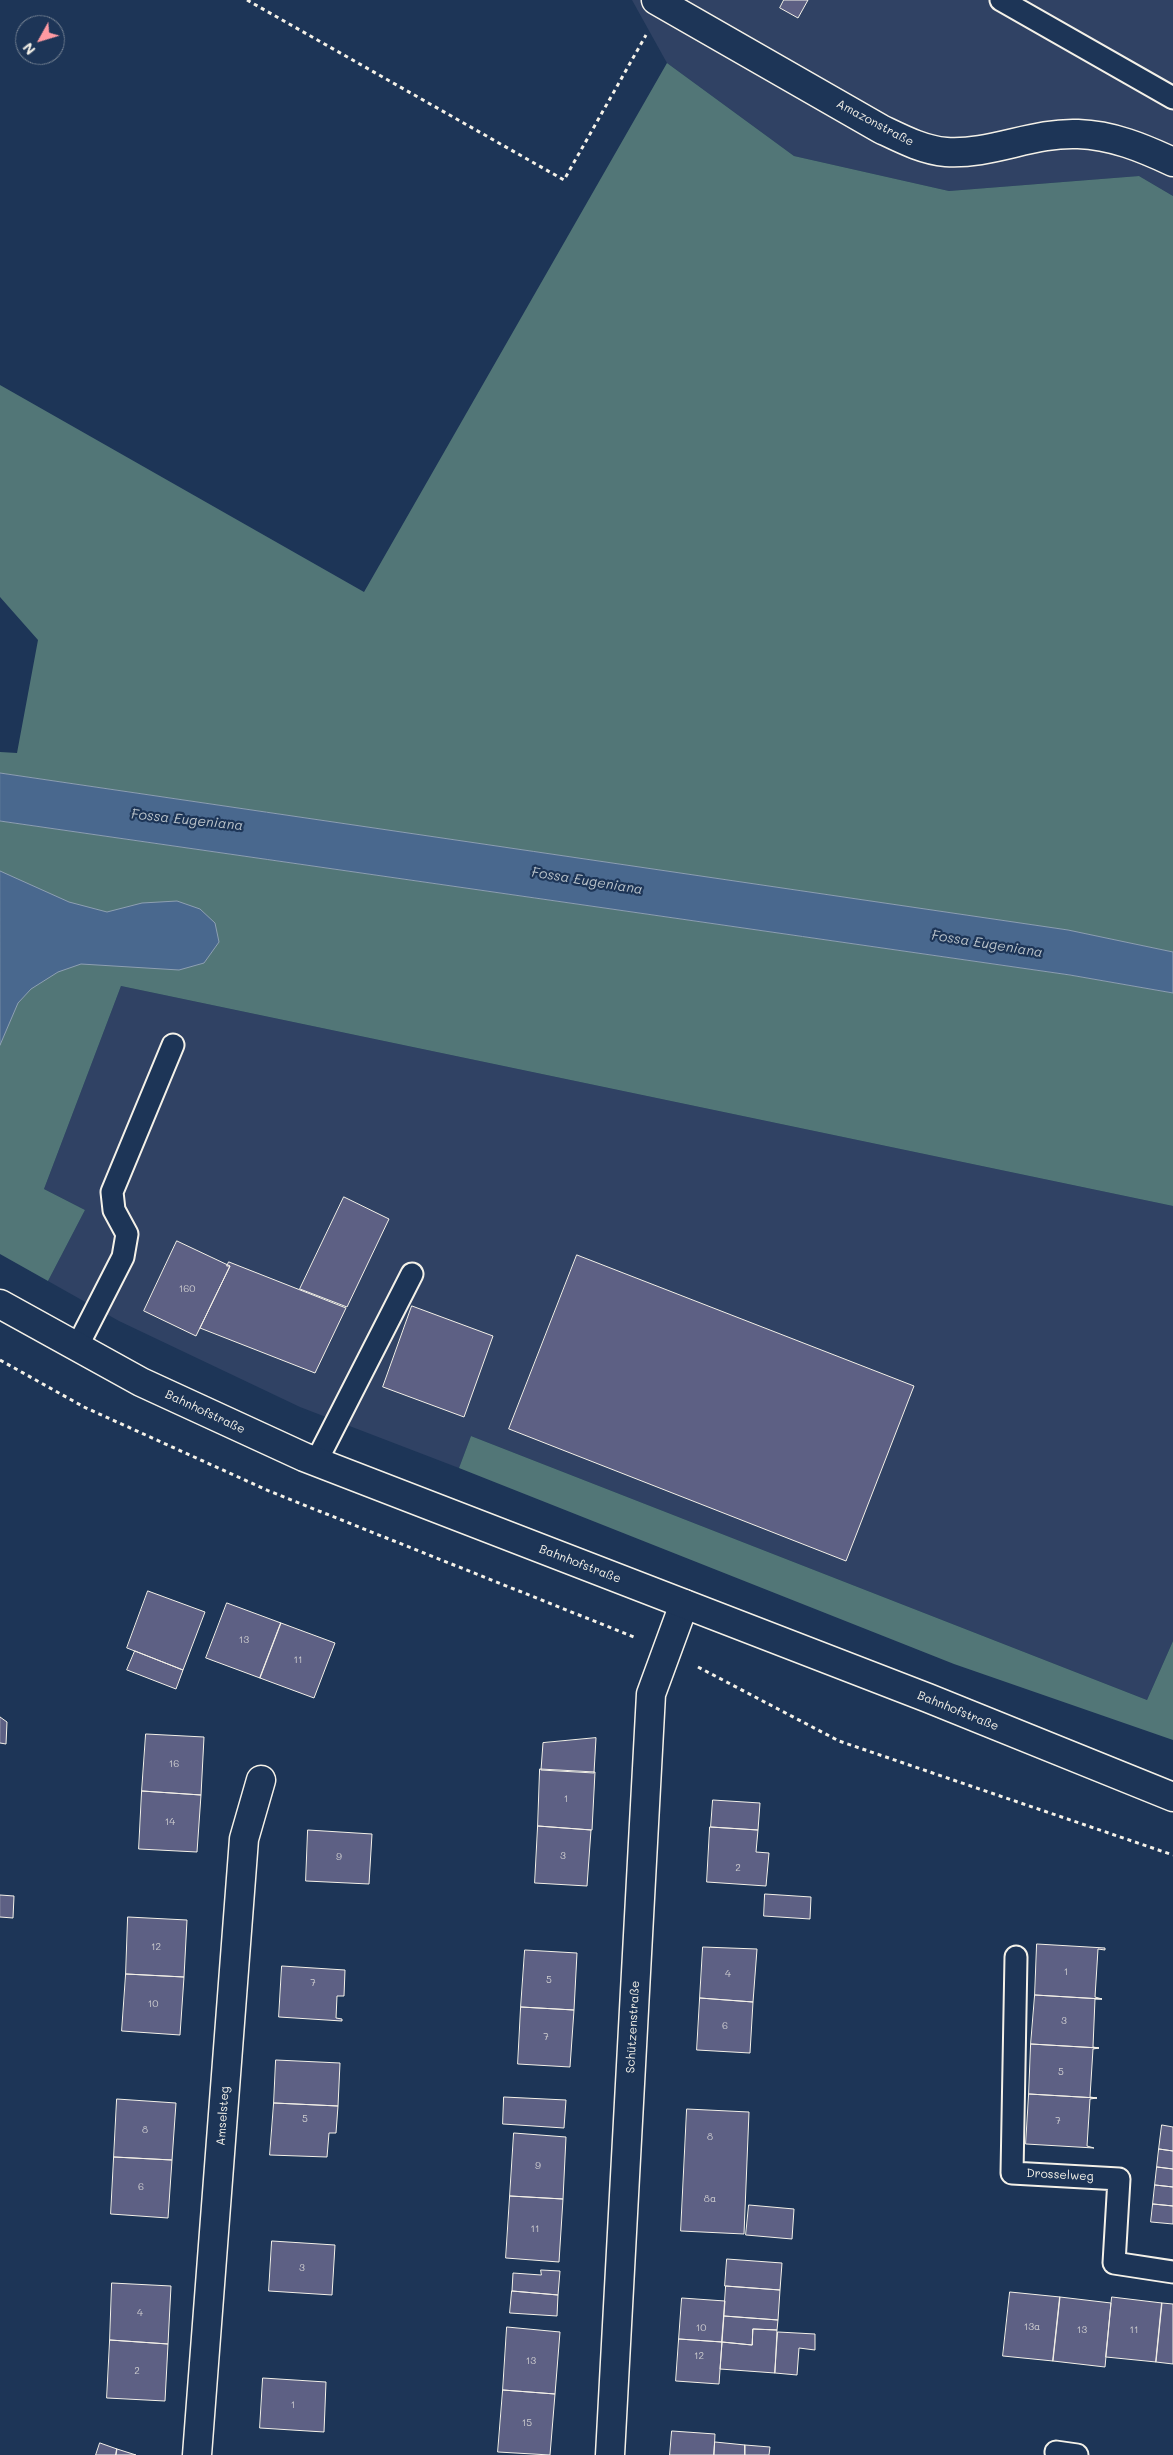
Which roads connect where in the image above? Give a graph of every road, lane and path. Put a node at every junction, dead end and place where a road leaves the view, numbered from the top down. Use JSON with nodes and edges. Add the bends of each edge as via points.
{"nodes":[{"id":1,"x":247,"y":0,"type":"edge"},
{"id":2,"x":1001,"y":0,"type":"edge"},
{"id":3,"x":660,"y":2,"type":"edge"},
{"id":4,"x":1173,"y":98,"type":"edge"},
{"id":5,"x":1173,"y":162,"type":"edge"},
{"id":6,"x":173,"y":1045,"type":"dead end"},
{"id":7,"x":412,"y":1274,"type":"dead end"},
{"id":8,"x":0,"y":1304,"type":"edge"},
{"id":9,"x":77,"y":1347,"type":"junction"},
{"id":10,"x":0,"y":1360,"type":"edge"},
{"id":11,"x":316,"y":1462,"type":"junction"},
{"id":12,"x":684,"y":1604,"type":"junction"},
{"id":13,"x":666,"y":1650,"type":"junction"},
{"id":14,"x":261,"y":1780,"type":"dead end"},
{"id":15,"x":1173,"y":1797,"type":"edge"},
{"id":16,"x":1173,"y":1855,"type":"edge"},
{"id":17,"x":1016,"y":1957,"type":"dead end"},
{"id":18,"x":1173,"y":2272,"type":"edge"},
{"id":19,"x":198,"y":2455,"type":"edge"},
{"id":20,"x":610,"y":2455,"type":"edge"}],
"edges":[{"from":1,"to":3,"type":"path","via":[[564,180]]},
{"from":2,"to":4,"type":"lane"},
{"from":3,"to":5,"type":"street","name":"Amazonstraße","via":[[881,130],[915,146],[945,152],[970,152],[1045,136],[1078,134],[1115,139]]},
{"from":6,"to":9,"type":"lane","via":[[112,1192],[114,1210],[127,1234],[123,1257]]},
{"from":7,"to":11,"type":"lane"},
{"from":8,"to":9,"type":"street","name":"Bahnhofstraße"},
{"from":9,"to":11,"type":"street","name":"Bahnhofstraße","via":[[141,1382]]},
{"from":10,"to":13,"type":"path","via":[[84,1407],[269,1491]]},
{"from":11,"to":12,"type":"street","name":"Bahnhofstraße"},
{"from":12,"to":13,"type":"street","name":"Schützenstraße"},
{"from":12,"to":15,"type":"street","name":"Bahnhofstraße"},
{"from":13,"to":16,"type":"path","via":[[839,1741]]},
{"from":13,"to":20,"type":"street","name":"Schützenstraße","via":[[651,1694]]},
{"from":14,"to":19,"type":"street","name":"Amselsteg","via":[[244,1839]]},
{"from":17,"to":18,"type":"lane","name":"Drosselweg","via":[[1012,2172],[1119,2178],[1114,2263]]}]}
